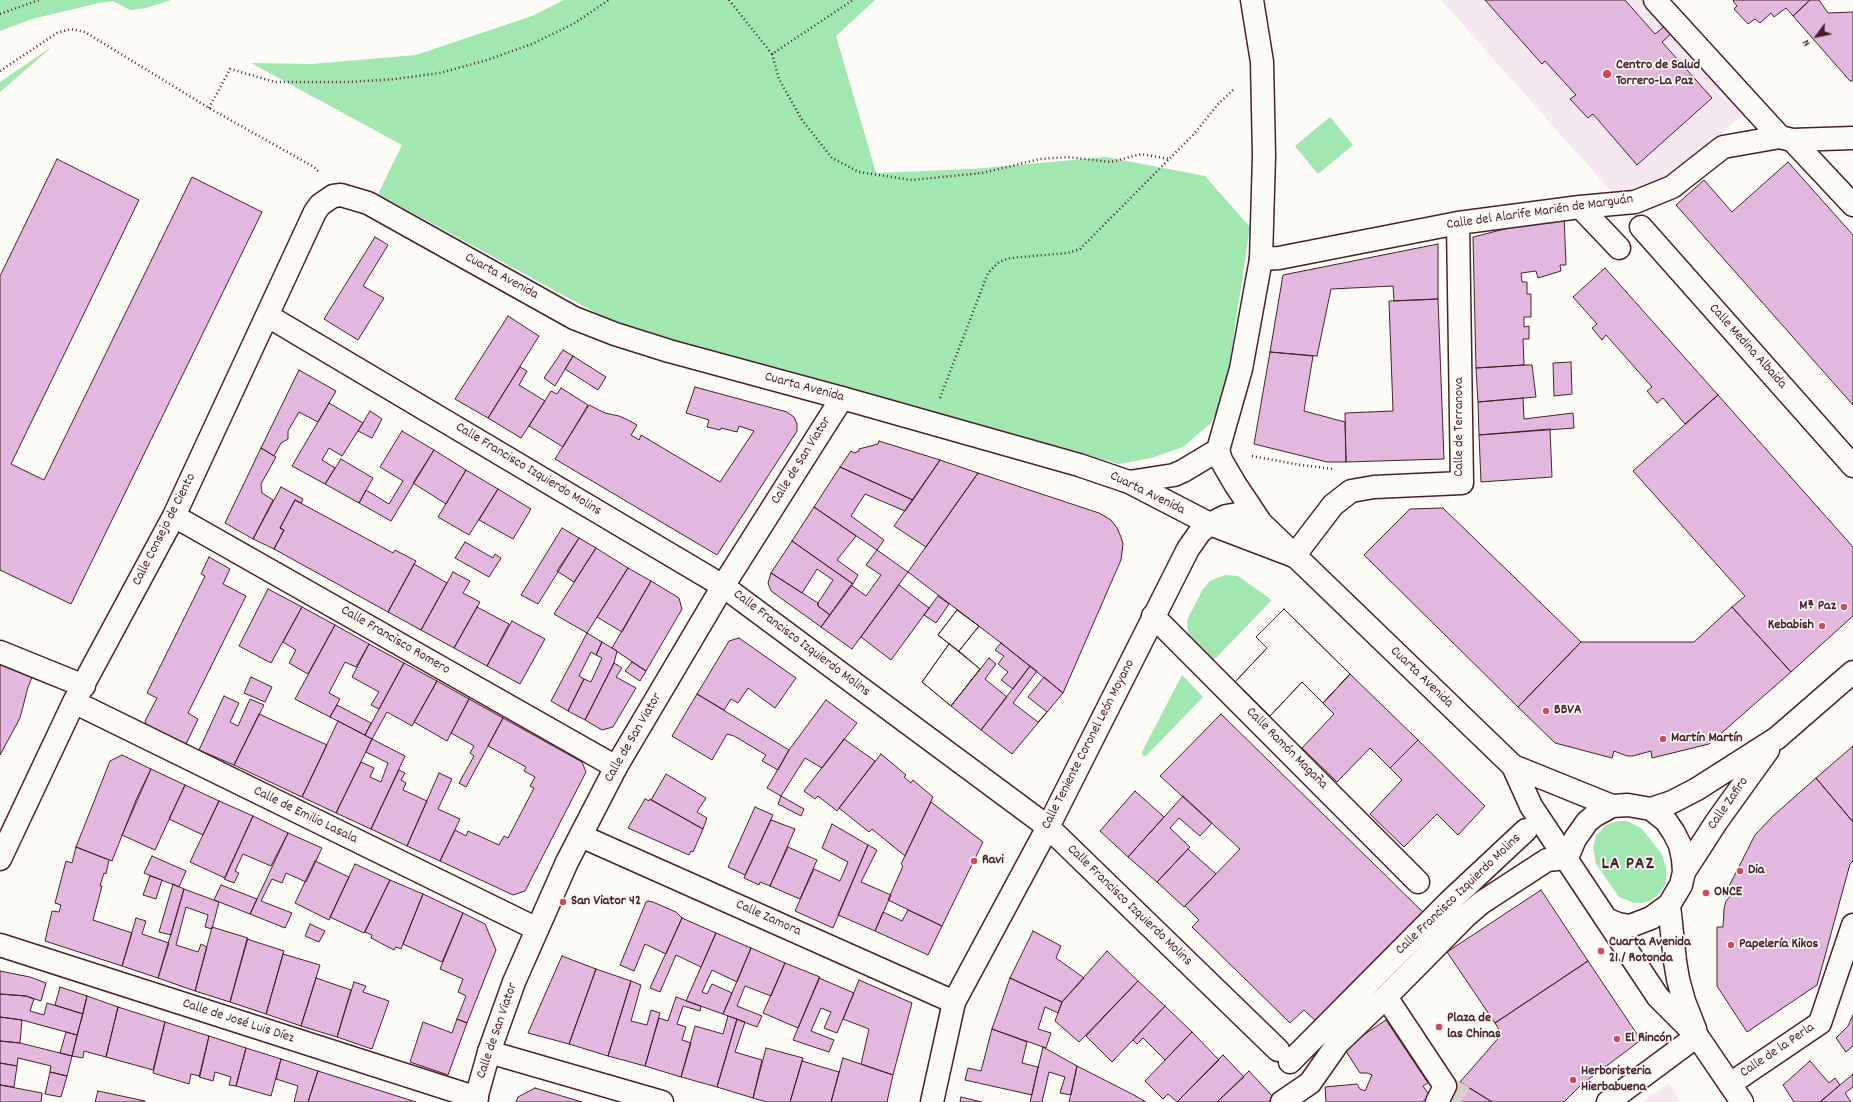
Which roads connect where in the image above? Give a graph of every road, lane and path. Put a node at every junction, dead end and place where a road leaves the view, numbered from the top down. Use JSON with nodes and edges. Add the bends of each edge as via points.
{"nodes":[{"id":1,"x":39,"y":0,"type":"edge"},
{"id":2,"x":609,"y":0,"type":"edge"},
{"id":3,"x":729,"y":0,"type":"edge"},
{"id":4,"x":853,"y":0,"type":"edge"},
{"id":5,"x":1252,"y":0,"type":"edge"},
{"id":6,"x":1655,"y":0,"type":"edge"},
{"id":7,"x":0,"y":14,"type":"edge"},
{"id":8,"x":772,"y":54,"type":"junction"},
{"id":9,"x":1262,"y":62,"type":"junction"},
{"id":10,"x":0,"y":71,"type":"edge"},
{"id":11,"x":209,"y":108,"type":"junction"},
{"id":12,"x":1786,"y":138,"type":"junction"},
{"id":13,"x":1853,"y":138,"type":"edge"},
{"id":14,"x":1170,"y":159,"type":"junction"},
{"id":15,"x":334,"y":198,"type":"junction"},
{"id":16,"x":1853,"y":205,"type":"edge"},
{"id":17,"x":1580,"y":207,"type":"junction"},
{"id":18,"x":1458,"y":224,"type":"junction"},
{"id":19,"x":1641,"y":227,"type":"dead end"},
{"id":20,"x":1619,"y":248,"type":"dead end"},
{"id":21,"x":1261,"y":259,"type":"junction"},
{"id":22,"x":268,"y":316,"type":"junction"},
{"id":23,"x":842,"y":398,"type":"junction"},
{"id":24,"x":930,"y":423,"type":"junction"},
{"id":25,"x":1218,"y":450,"type":"junction"},
{"id":26,"x":1853,"y":466,"type":"edge"},
{"id":27,"x":1129,"y":482,"type":"junction"},
{"id":28,"x":174,"y":516,"type":"junction"},
{"id":29,"x":1261,"y":523,"type":"junction"},
{"id":30,"x":1210,"y":524,"type":"junction"},
{"id":31,"x":1294,"y":556,"type":"junction"},
{"id":32,"x":723,"y":586,"type":"junction"},
{"id":33,"x":1153,"y":616,"type":"junction"},
{"id":34,"x":0,"y":652,"type":"edge"},
{"id":35,"x":1853,"y":672,"type":"edge"},
{"id":36,"x":79,"y":694,"type":"junction"},
{"id":37,"x":1778,"y":738,"type":"junction"},
{"id":38,"x":1513,"y":766,"type":"junction"},
{"id":39,"x":616,"y":767,"type":"junction"},
{"id":40,"x":1612,"y":806,"type":"junction"},
{"id":41,"x":1651,"y":809,"type":"junction"},
{"id":42,"x":1048,"y":827,"type":"junction"},
{"id":43,"x":1526,"y":830,"type":"dead end"},
{"id":44,"x":581,"y":836,"type":"junction"},
{"id":45,"x":1567,"y":858,"type":"junction"},
{"id":46,"x":0,"y":859,"type":"edge"},
{"id":47,"x":1684,"y":872,"type":"junction"},
{"id":48,"x":1418,"y":882,"type":"dead end"},
{"id":49,"x":1669,"y":905,"type":"junction"},
{"id":50,"x":1606,"y":919,"type":"junction"},
{"id":51,"x":1853,"y":925,"type":"edge"},
{"id":52,"x":537,"y":928,"type":"junction"},
{"id":53,"x":0,"y":945,"type":"edge"},
{"id":54,"x":1386,"y":997,"type":"junction"},
{"id":55,"x":954,"y":1002,"type":"junction"},
{"id":56,"x":1697,"y":1036,"type":"junction"},
{"id":57,"x":489,"y":1052,"type":"junction"},
{"id":58,"x":1730,"y":1084,"type":"junction"},
{"id":59,"x":1441,"y":1094,"type":"tunnel mouth"},
{"id":60,"x":476,"y":1100,"type":"edge"},
{"id":61,"x":662,"y":1102,"type":"edge"},
{"id":62,"x":932,"y":1102,"type":"edge"},
{"id":63,"x":1282,"y":1102,"type":"edge"},
{"id":64,"x":1608,"y":1102,"type":"edge"},
{"id":65,"x":1742,"y":1102,"type":"edge"}],
"edges":[{"from":1,"to":7,"type":"path"},
{"from":2,"to":11,"type":"path","via":[[573,24],[532,44],[440,73],[347,82],[275,82],[230,69]]},
{"from":3,"to":8,"type":"path"},
{"from":4,"to":8,"type":"path"},
{"from":5,"to":9,"type":"street"},
{"from":6,"to":12,"type":"street"},
{"from":8,"to":14,"type":"path","via":[[779,78],[802,120],[832,158],[859,172],[912,180],[982,173],[1040,159],[1067,157],[1111,162],[1141,154]]},
{"from":9,"to":14,"type":"path","via":[[1220,103]]},
{"from":9,"to":21,"type":"street","via":[[1264,156]]},
{"from":10,"to":11,"type":"path","via":[[57,33],[71,29],[85,32]]},
{"from":11,"to":15,"type":"path","via":[[314,167]]},
{"from":12,"to":13,"type":"street","name":"Calle del Alarife Marién de Marguán"},
{"from":12,"to":16,"type":"street"},
{"from":12,"to":17,"type":"street","name":"Calle del Alarife Marién de Marguán","via":[[1723,147],[1672,187],[1636,202]]},
{"from":14,"to":24,"type":"path","via":[[1080,249],[1068,253],[1010,258],[999,262],[988,272]]},
{"from":15,"to":22,"type":"street","name":"Calle Consejo de Ciento","via":[[315,212]]},
{"from":15,"to":23,"type":"street","name":"Cuarta Avenida","via":[[368,203],[574,318],[669,351]]},
{"from":17,"to":18,"type":"street","name":"Calle del Alarife Marién de Marguán"},
{"from":17,"to":20,"type":"street"},
{"from":18,"to":21,"type":"street","name":"Calle del Alarife Marién de Marguán","via":[[1279,258]]},
{"from":18,"to":31,"type":"street","name":"Calle de Terranova","via":[[1462,483],[1374,487],[1351,492],[1333,505]]},
{"from":19,"to":26,"type":"street","name":"Calle Medina Albaida"},
{"from":21,"to":25,"type":"street","via":[[1241,369]]},
{"from":22,"to":28,"type":"street","name":"Calle Consejo de Ciento"},
{"from":22,"to":32,"type":"street","name":"Calle Francisco Izquierdo Molins"},
{"from":23,"to":24,"type":"street","name":"Cuarta Avenida"},
{"from":23,"to":32,"type":"street","name":"Calle de San Viator"},
{"from":24,"to":27,"type":"street","name":"Cuarta Avenida","via":[[1079,464]]},
{"from":25,"to":27,"type":"street","via":[[1174,475]]},
{"from":25,"to":29,"type":"street","via":[[1226,469]]},
{"from":27,"to":30,"type":"street","name":"Cuarta Avenida"},
{"from":28,"to":36,"type":"street","name":"Calle Consejo de Ciento"},
{"from":28,"to":39,"type":"street","name":"Calle Francisco Romero"},
{"from":29,"to":30,"type":"street","name":"Calle Teniente Coronel León Moyano","via":[[1238,514],[1226,516]]},
{"from":29,"to":31,"type":"street","name":"Cuarta Avenida"},
{"from":30,"to":31,"type":"street","name":"Cuarta Avenida"},
{"from":30,"to":33,"type":"street","name":"Calle Teniente Coronel León Moyano","via":[[1200,532],[1188,549]]},
{"from":31,"to":38,"type":"street","name":"Cuarta Avenida"},
{"from":32,"to":39,"type":"street","name":"Calle de San Viator"},
{"from":32,"to":42,"type":"street","name":"Calle Francisco Izquierdo Molins"},
{"from":33,"to":42,"type":"street","name":"Calle Teniente Coronel León Moyano"},
{"from":33,"to":48,"type":"street","name":"Calle Ramón Magaña"},
{"from":34,"to":36,"type":"street","name":"Calle de Emilio Lasala"},
{"from":35,"to":37,"type":"street","name":"Calle Zafiro"},
{"from":36,"to":46,"type":"street","name":"Calle Consejo de Ciento"},
{"from":36,"to":52,"type":"street","name":"Calle de Emilio Lasala"},
{"from":37,"to":41,"type":"street","name":"Calle Zafiro","via":[[1697,789]]},
{"from":37,"to":47,"type":"street","name":"Calle Zafiro","via":[[1728,805]]},
{"from":38,"to":40,"type":"street","name":"Cuarta Avenida"},
{"from":38,"to":45,"type":"street","name":"Cuarta Avenida","via":[[1531,806]]},
{"from":39,"to":44,"type":"street","name":"Calle de San Viator"},
{"from":40,"to":41,"type":"street","via":[[1628,805]]},
{"from":40,"to":45,"type":"street","via":[[1587,822],[1575,839]]},
{"from":41,"to":47,"type":"street","via":[[1660,814],[1674,833],[1684,859]]},
{"from":42,"to":43,"type":"street","name":"Calle Francisco Izquierdo Molins","via":[[1284,1056]]},
{"from":42,"to":55,"type":"street","name":"Calle Teniente Coronel León Moyano"},
{"from":44,"to":52,"type":"street","name":"Calle de San Viator"},
{"from":44,"to":55,"type":"street","name":"Calle Zamora"},
{"from":45,"to":50,"type":"street"},
{"from":45,"to":54,"type":"street","via":[[1547,860],[1481,903]]},
{"from":47,"to":49,"type":"street","via":[[1681,885]]},
{"from":49,"to":50,"type":"street","via":[[1659,914],[1640,923],[1624,926]]},
{"from":49,"to":56,"type":"street","via":[[1678,978]]},
{"from":50,"to":56,"type":"street","via":[[1658,997]]},
{"from":51,"to":58,"type":"street","name":"Calle de la Perla","via":[[1820,1023]]},
{"from":52,"to":57,"type":"street","name":"Calle de San Viator"},
{"from":53,"to":60,"type":"street","name":"Calle de José Luis Díez"},
{"from":54,"to":59,"type":"street"},
{"from":54,"to":63,"type":"street","via":[[1338,1043],[1310,1083]]},
{"from":55,"to":62,"type":"street","name":"Calle Teniente Coronel León Moyano"},
{"from":56,"to":58,"type":"street"},
{"from":56,"to":64,"type":"street"},
{"from":57,"to":60,"type":"street","name":"Calle de San Viator"},
{"from":57,"to":61,"type":"street"},
{"from":58,"to":65,"type":"street"}]}
